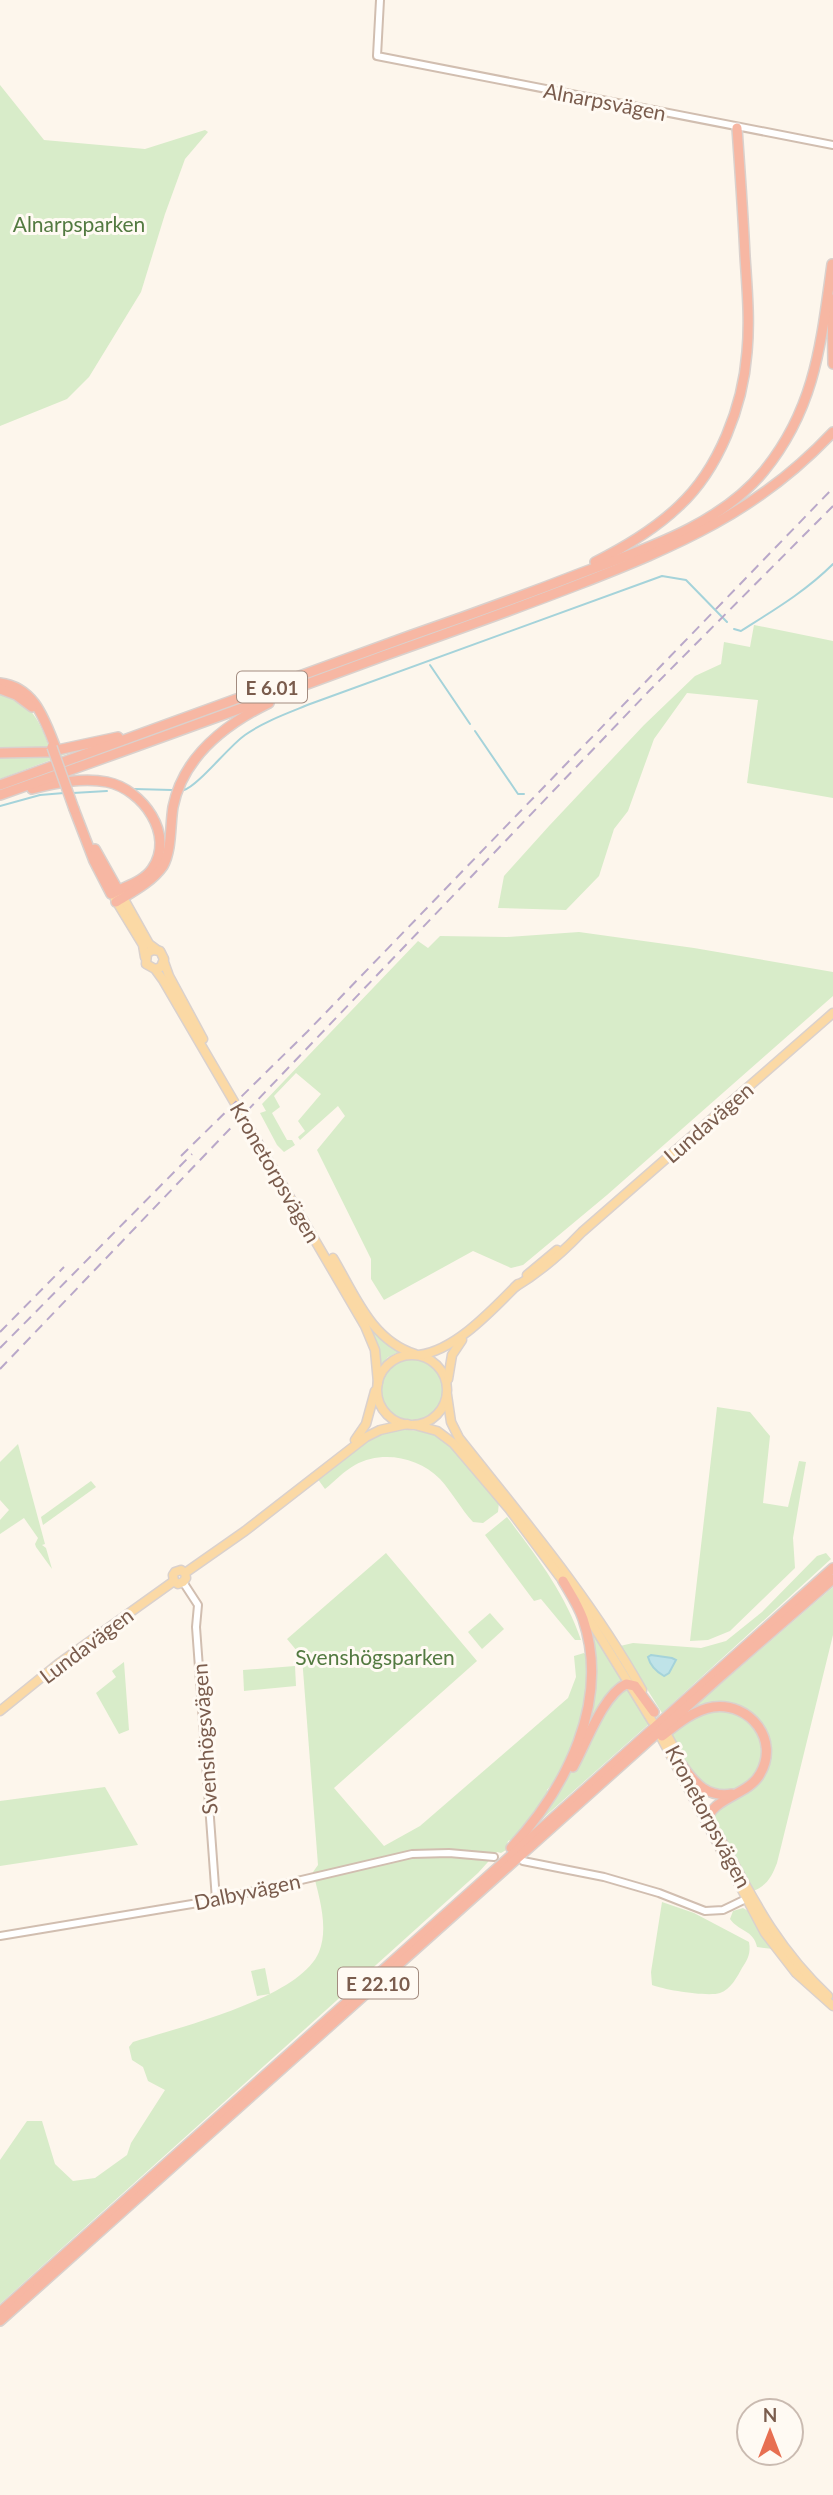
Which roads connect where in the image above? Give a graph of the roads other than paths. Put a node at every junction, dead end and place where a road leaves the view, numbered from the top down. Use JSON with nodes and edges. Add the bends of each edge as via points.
{"nodes":[{"id":1,"x":380,"y":0,"type":"edge"},
{"id":2,"x":737,"y":128,"type":"junction"},
{"id":3,"x":833,"y":145,"type":"edge"},
{"id":4,"x":833,"y":252,"type":"edge"},
{"id":5,"x":832,"y":264,"type":"edge"},
{"id":6,"x":833,"y":364,"type":"edge"},
{"id":7,"x":833,"y":432,"type":"edge"},
{"id":8,"x":543,"y":588,"type":"junction"},
{"id":9,"x":361,"y":665,"type":"junction"},
{"id":10,"x":0,"y":683,"type":"edge"},
{"id":11,"x":0,"y":689,"type":"edge"},
{"id":12,"x":163,"y":726,"type":"junction"},
{"id":13,"x":53,"y":747,"type":"junction"},
{"id":14,"x":0,"y":753,"type":"edge"},
{"id":15,"x":0,"y":785,"type":"edge"},
{"id":16,"x":0,"y":796,"type":"edge"},
{"id":17,"x":117,"y":896,"type":"junction"},
{"id":18,"x":157,"y":950,"type":"junction"},
{"id":19,"x":145,"y":957,"type":"junction"},
{"id":20,"x":164,"y":962,"type":"junction"},
{"id":21,"x":155,"y":969,"type":"junction"},
{"id":22,"x":833,"y":1013,"type":"edge"},
{"id":23,"x":483,"y":1316,"type":"junction"},
{"id":24,"x":416,"y":1355,"type":"junction"},
{"id":25,"x":377,"y":1384,"type":"junction"},
{"id":26,"x":447,"y":1390,"type":"junction"},
{"id":27,"x":411,"y":1425,"type":"junction"},
{"id":28,"x":344,"y":1453,"type":"junction"},
{"id":29,"x":832,"y":1571,"type":"edge"},
{"id":30,"x":184,"y":1578,"type":"junction"},
{"id":31,"x":563,"y":1581,"type":"junction"},
{"id":32,"x":631,"y":1685,"type":"junction"},
{"id":33,"x":0,"y":1712,"type":"edge"},
{"id":34,"x":655,"y":1717,"type":"joint"},
{"id":35,"x":623,"y":1763,"type":"junction"},
{"id":36,"x":682,"y":1765,"type":"junction"},
{"id":37,"x":740,"y":1791,"type":"junction"},
{"id":38,"x":555,"y":1792,"type":"junction"},
{"id":39,"x":707,"y":1819,"type":"junction"},
{"id":40,"x":494,"y":1857,"type":"dead end"},
{"id":41,"x":523,"y":1861,"type":"dead end"},
{"id":42,"x":473,"y":1887,"type":"junction"},
{"id":43,"x":749,"y":1897,"type":"junction"},
{"id":44,"x":216,"y":1900,"type":"junction"},
{"id":45,"x":0,"y":1936,"type":"edge"},
{"id":46,"x":833,"y":2000,"type":"edge"},
{"id":47,"x":833,"y":2006,"type":"edge"},
{"id":48,"x":0,"y":2312,"type":"edge"},
{"id":49,"x":0,"y":2321,"type":"edge"}],
"edges":[{"from":1,"to":2,"type":"street","name":"Alnarpsvägen","via":[[377,56]]},
{"from":2,"to":3,"type":"street","name":"Alnarpsvägen"},
{"from":2,"to":8,"type":"highway","via":[[748,340],[729,427],[697,486],[671,513],[621,550]]},
{"from":4,"to":5,"type":"highway"},
{"from":5,"to":6,"type":"highway"},
{"from":5,"to":8,"type":"highway","number":"E 6.01","via":[[821,350],[811,386],[783,444],[763,472],[742,493],[691,528]]},
{"from":7,"to":9,"type":"highway","number":"E 6.01","via":[[763,495],[675,546]]},
{"from":8,"to":12,"type":"highway","number":"E 6.01"},
{"from":9,"to":16,"type":"highway","number":"E 6.01"},
{"from":9,"to":17,"type":"highway","via":[[260,708],[202,750],[179,789],[162,866],[152,879]]},
{"from":10,"to":13,"type":"highway","via":[[18,688],[36,704]]},
{"from":11,"to":13,"type":"highway","via":[[34,709]]},
{"from":12,"to":14,"type":"highway","via":[[65,749]]},
{"from":12,"to":15,"type":"highway","number":"E 6.01"},
{"from":13,"to":17,"type":"highway","bridge":true},
{"from":16,"to":17,"type":"highway","via":[[56,783],[95,780],[113,783],[135,796],[156,825],[159,853],[146,876]]},
{"from":17,"to":18,"type":"main road"},
{"from":17,"to":19,"type":"main road"},
{"from":18,"to":19,"type":"main road"},
{"from":18,"to":20,"type":"main road"},
{"from":19,"to":21,"type":"main road","via":[[148,967]]},
{"from":20,"to":21,"type":"main road"},
{"from":20,"to":24,"type":"main road","name":"Kronetorpsvägen","via":[[261,1140],[374,1326],[395,1346]]},
{"from":21,"to":25,"type":"main road","name":"Kronetorpsvägen","via":[[361,1318],[375,1350]]},
{"from":22,"to":23,"type":"main road","name":"Lundavägen","via":[[565,1250]]},
{"from":23,"to":24,"type":"main road","name":"Lundavägen","via":[[453,1343]]},
{"from":23,"to":26,"type":"main road","name":"Lundavägen","via":[[454,1352]]},
{"from":24,"to":25,"type":"main road","name":"Lundavägen","via":[[392,1360]]},
{"from":24,"to":26,"type":"main road","via":[[439,1367]]},
{"from":25,"to":27,"type":"main road","via":[[384,1411]]},
{"from":25,"to":28,"type":"main road","name":"Lundavägen","via":[[364,1428]]},
{"from":26,"to":27,"type":"main road","name":"Lundavägen","via":[[435,1417]]},
{"from":26,"to":34,"type":"main road","via":[[451,1422],[459,1438],[577,1588]]},
{"from":27,"to":28,"type":"main road","name":"Lundavägen","via":[[376,1431]]},
{"from":27,"to":31,"type":"main road","via":[[442,1434],[453,1443]]},
{"from":28,"to":30,"type":"main road","name":"Lundavägen"},
{"from":29,"to":35,"type":"highway","number":"E 22.10"},
{"from":29,"to":42,"type":"highway","number":"E 22.10"},
{"from":30,"to":33,"type":"main road","name":"Lundavägen","via":[[179,1570],[175,1572],[174,1581]]},
{"from":30,"to":44,"type":"street","name":"Svenshögsvägen","via":[[198,1605]]},
{"from":31,"to":32,"type":"main road"},
{"from":31,"to":38,"type":"highway","via":[[584,1625],[592,1677],[578,1739]]},
{"from":32,"to":34,"type":"highway","via":[[640,1691]]},
{"from":32,"to":38,"type":"highway","via":[[612,1695]]},
{"from":35,"to":37,"type":"highway","via":[[697,1713],[733,1708],[760,1727],[766,1754],[756,1780]]},
{"from":35,"to":49,"type":"highway","number":"E 22.10"},
{"from":36,"to":37,"type":"highway","via":[[707,1792]]},
{"from":36,"to":39,"type":"main road","name":"Kronetorpsvägen"},
{"from":36,"to":39,"type":"main road","name":"Kronetorpsvägen","via":[[665,1737]]},
{"from":37,"to":39,"type":"highway","via":[[717,1805]]},
{"from":38,"to":42,"type":"highway","via":[[522,1836]]},
{"from":39,"to":43,"type":"main road","name":"Kronetorpsvägen"},
{"from":40,"to":44,"type":"street","name":"Dalbyvägen","via":[[412,1854]]},
{"from":41,"to":43,"type":"street","via":[[604,1877],[705,1911],[723,1910]]},
{"from":42,"to":48,"type":"highway","number":"E 22.10"},
{"from":43,"to":46,"type":"main road","via":[[791,1958]]},
{"from":43,"to":47,"type":"main road","via":[[765,1933],[786,1962]]},
{"from":44,"to":45,"type":"street","name":"Dalbyvägen"}]}
